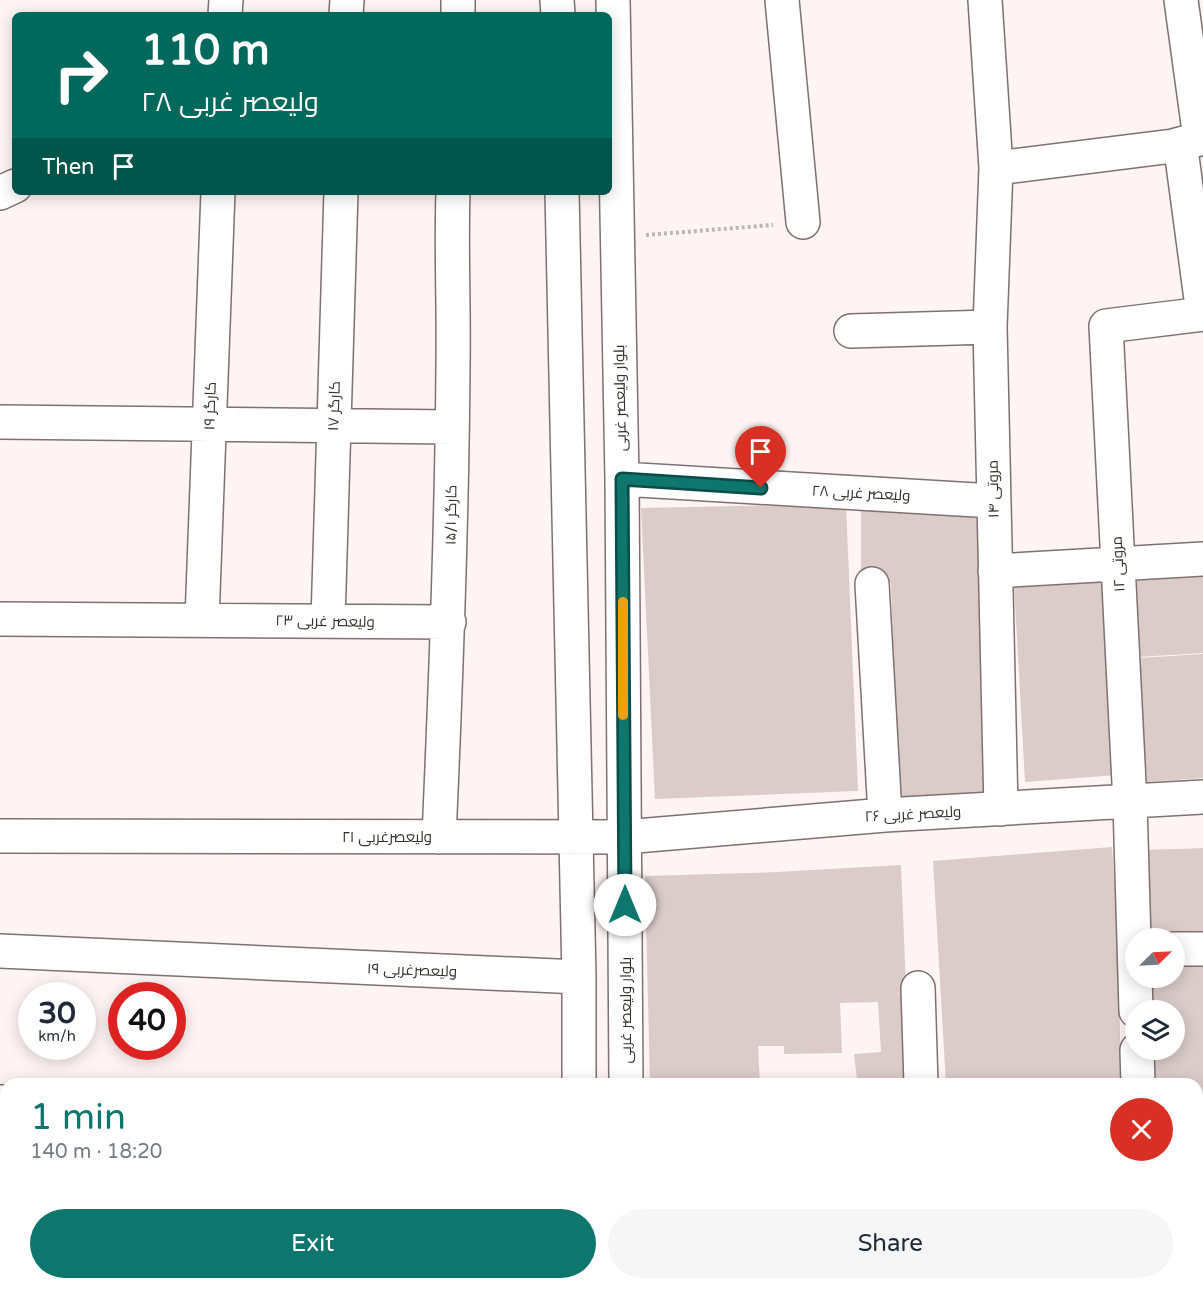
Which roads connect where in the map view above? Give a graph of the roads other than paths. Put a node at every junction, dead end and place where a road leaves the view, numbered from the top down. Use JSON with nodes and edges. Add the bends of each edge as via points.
{"nodes":[{"id":1,"x":614,"y":0,"type":"edge"},
{"id":2,"x":782,"y":0,"type":"edge"},
{"id":3,"x":985,"y":0,"type":"edge"},
{"id":4,"x":1181,"y":0,"type":"edge"},
{"id":5,"x":1192,"y":141,"type":"edge"},
{"id":6,"x":996,"y":168,"type":"junction"},
{"id":7,"x":218,"y":195,"type":"edge"},
{"id":8,"x":341,"y":195,"type":"edge"},
{"id":9,"x":453,"y":195,"type":"edge"},
{"id":10,"x":562,"y":195,"type":"edge"},
{"id":11,"x":803,"y":222,"type":"road end"},
{"id":12,"x":1203,"y":314,"type":"edge"},
{"id":13,"x":990,"y":327,"type":"junction"},
{"id":14,"x":851,"y":331,"type":"dead end"},
{"id":15,"x":0,"y":422,"type":"edge"},
{"id":16,"x":209,"y":424,"type":"junction"},
{"id":17,"x":334,"y":425,"type":"junction"},
{"id":18,"x":452,"y":427,"type":"junction"},
{"id":19,"x":622,"y":479,"type":"junction"},
{"id":20,"x":993,"y":501,"type":"junction"},
{"id":21,"x":1203,"y":559,"type":"edge"},
{"id":22,"x":1118,"y":564,"type":"junction"},
{"id":23,"x":995,"y":571,"type":"junction"},
{"id":24,"x":872,"y":584,"type":"dead end"},
{"id":25,"x":0,"y":619,"type":"edge"},
{"id":26,"x":202,"y":620,"type":"junction"},
{"id":27,"x":328,"y":621,"type":"junction"},
{"id":28,"x":449,"y":622,"type":"junction"},
{"id":29,"x":1203,"y":798,"type":"edge"},
{"id":30,"x":1130,"y":803,"type":"junction"},
{"id":31,"x":1001,"y":809,"type":"junction"},
{"id":32,"x":885,"y":815,"type":"junction"},
{"id":33,"x":0,"y":836,"type":"edge"},
{"id":34,"x":439,"y":837,"type":"junction"},
{"id":35,"x":624,"y":837,"type":"junction"},
{"id":36,"x":576,"y":838,"type":"junction"},
{"id":37,"x":1134,"y":928,"type":"edge"},
{"id":38,"x":1185,"y":949,"type":"edge"},
{"id":39,"x":1203,"y":949,"type":"edge"},
{"id":40,"x":0,"y":951,"type":"edge"},
{"id":41,"x":579,"y":977,"type":"junction"},
{"id":42,"x":918,"y":988,"type":"dead end"},
{"id":43,"x":1137,"y":1060,"type":"edge"},
{"id":44,"x":579,"y":1078,"type":"edge"},
{"id":45,"x":626,"y":1078,"type":"edge"},
{"id":46,"x":921,"y":1078,"type":"edge"},
{"id":47,"x":1138,"y":1078,"type":"edge"}],
"edges":[{"from":1,"to":19,"type":"street","name":"بلوار ولیعصر غربی"},
{"from":2,"to":11,"type":"street"},
{"from":3,"to":6,"type":"street","name":"مروتی ۱۴"},
{"from":4,"to":5,"type":"street"},
{"from":5,"to":6,"type":"street"},
{"from":5,"to":12,"type":"street","via":[[1182,157]]},
{"from":6,"to":13,"type":"street","name":"مروتی ۱۴"},
{"from":7,"to":16,"type":"street","name":"کارگر ۱۹"},
{"from":8,"to":17,"type":"street","name":"کارگر ۱۷"},
{"from":9,"to":18,"type":"street","name":"کارگر ۱۵/۱"},
{"from":10,"to":36,"type":"street"},
{"from":12,"to":22,"type":"street","name":"مروتی ۱۲","via":[[1106,326]]},
{"from":13,"to":14,"type":"street"},
{"from":13,"to":20,"type":"street","name":"مروتی ۱۴"},
{"from":15,"to":16,"type":"street"},
{"from":16,"to":17,"type":"street"},
{"from":16,"to":26,"type":"street","name":"کارگر ۱۹"},
{"from":17,"to":18,"type":"street"},
{"from":17,"to":27,"type":"street","name":"کارگر ۱۷"},
{"from":18,"to":28,"type":"street","name":"کارگر ۱۵/۱"},
{"from":19,"to":20,"type":"street","name":"ولیعصر غربی ۲۸"},
{"from":19,"to":35,"type":"street","name":"بلوار ولیعصر غربی"},
{"from":20,"to":23,"type":"street","name":"مروتی ۱۴"},
{"from":21,"to":22,"type":"street"},
{"from":22,"to":23,"type":"street"},
{"from":22,"to":30,"type":"street","name":"مروتی ۱۲"},
{"from":23,"to":31,"type":"street","name":"مروتی ۱۴"},
{"from":24,"to":32,"type":"street"},
{"from":25,"to":26,"type":"street","name":"ولیعصر غربی ۲۳"},
{"from":26,"to":27,"type":"street","name":"ولیعصر غربی ۲۳"},
{"from":27,"to":28,"type":"street","name":"ولیعصر غربی ۲۳"},
{"from":28,"to":34,"type":"street","name":"کارگر ۱۵/۱"},
{"from":29,"to":30,"type":"street","name":"ولیعصر غربی ۲۶"},
{"from":30,"to":31,"type":"street","name":"ولیعصر غربی ۲۶"},
{"from":30,"to":37,"type":"street","name":"مروتی ۱۲"},
{"from":31,"to":32,"type":"street","name":"ولیعصر غربی ۲۶"},
{"from":32,"to":35,"type":"street","name":"ولیعصر غربی ۲۶"},
{"from":33,"to":34,"type":"street","name":"ولیعصرغربی ۲۱"},
{"from":34,"to":36,"type":"street","name":"ولیعصرغربی ۲۱"},
{"from":35,"to":36,"type":"street","name":"ولیعصر غربی ۲۶"},
{"from":35,"to":45,"type":"street","name":"بلوار ولیعصر غربی"},
{"from":36,"to":41,"type":"street"},
{"from":38,"to":39,"type":"street"},
{"from":40,"to":41,"type":"street","name":"ولیعصرغربی ۱۹"},
{"from":41,"to":44,"type":"street"},
{"from":42,"to":46,"type":"street"},
{"from":43,"to":47,"type":"street"}]}
